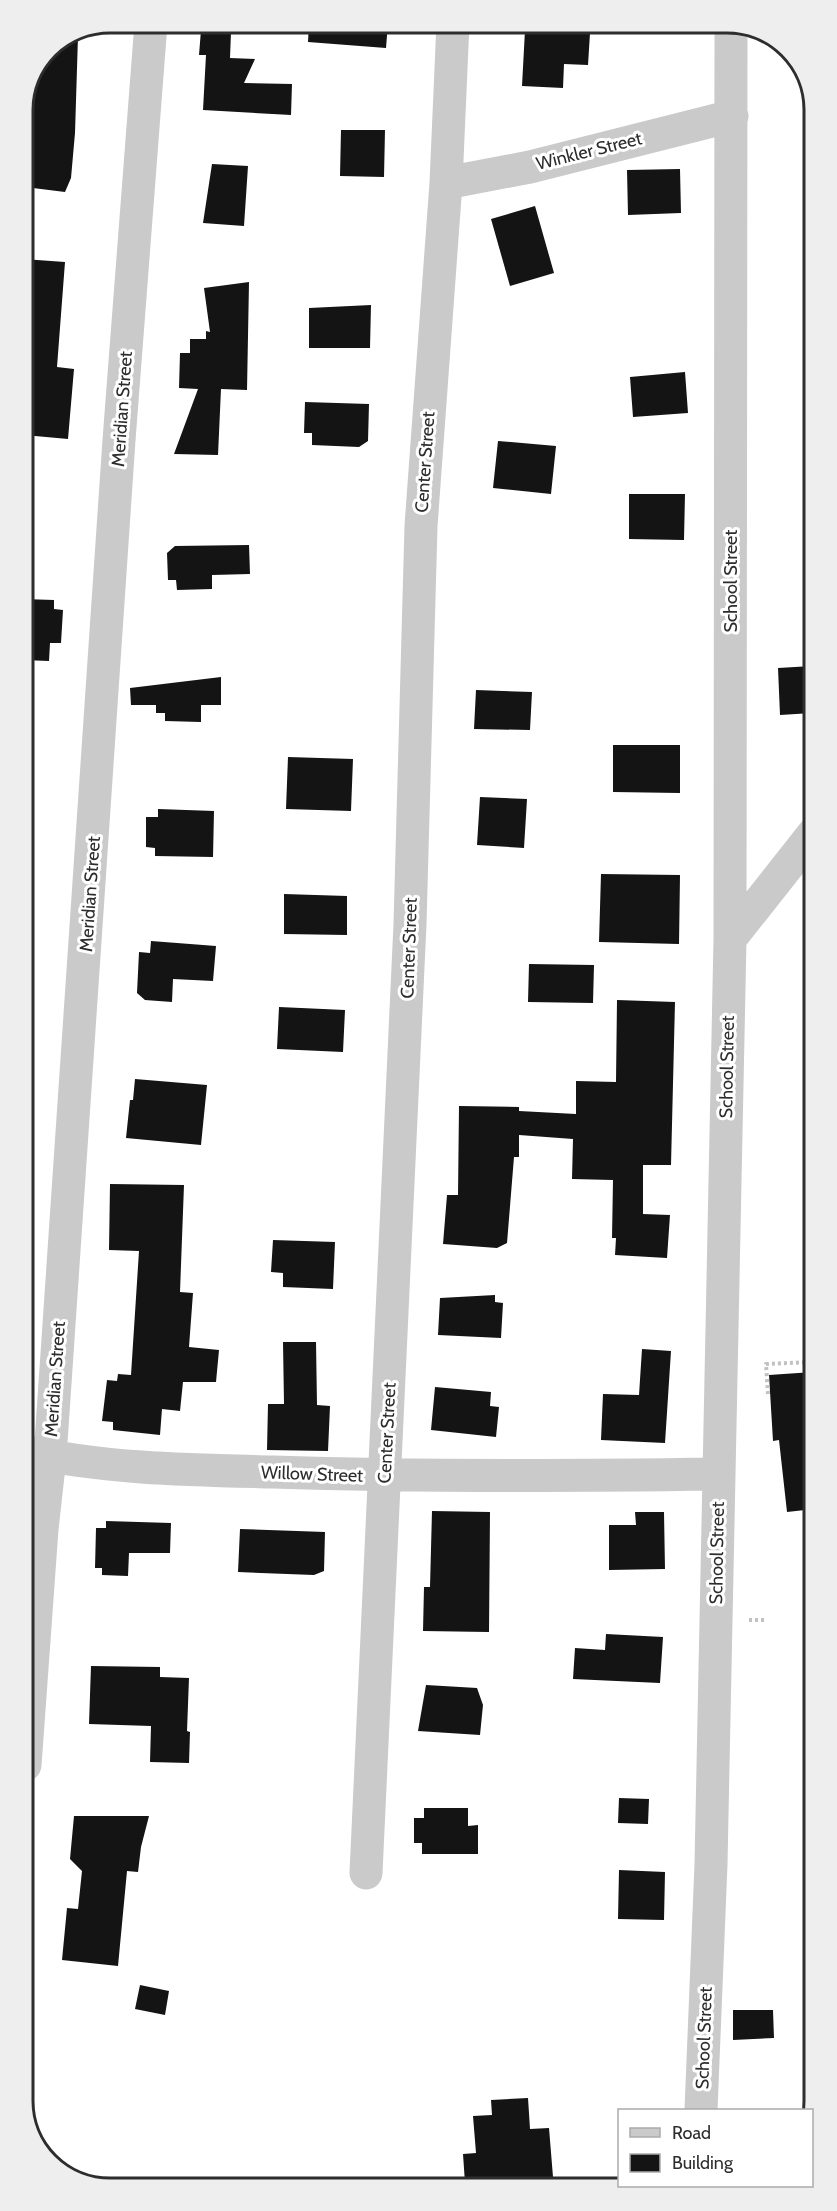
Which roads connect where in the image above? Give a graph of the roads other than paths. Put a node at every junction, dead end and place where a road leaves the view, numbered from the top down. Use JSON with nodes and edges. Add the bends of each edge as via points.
{"nodes":[{"id":1,"x":150,"y":33,"type":"edge"},
{"id":2,"x":453,"y":33,"type":"edge"},
{"id":3,"x":731,"y":33,"type":"edge"},
{"id":4,"x":732,"y":116,"type":"junction"},
{"id":5,"x":446,"y":183,"type":"junction"},
{"id":6,"x":804,"y":845,"type":"edge"},
{"id":7,"x":730,"y":939,"type":"junction"},
{"id":8,"x":38,"y":1454,"type":"edge"},
{"id":9,"x":719,"y":1474,"type":"junction"},
{"id":10,"x":386,"y":1476,"type":"junction"},
{"id":11,"x":33,"y":1654,"type":"edge"},
{"id":12,"x":366,"y":1873,"type":"dead end"},
{"id":13,"x":702,"y":2109,"type":"edge"}],
"edges":[{"from":1,"to":8,"type":"street","name":"Meridian Street"},
{"from":2,"to":5,"type":"street","name":"Center Street"},
{"from":3,"to":4,"type":"street","name":"School Street"},
{"from":4,"to":5,"type":"street","name":"Winkler Street","via":[[530,167]]},
{"from":4,"to":7,"type":"street","name":"School Street"},
{"from":5,"to":10,"type":"street","name":"Center Street","via":[[421,526],[410,924]]},
{"from":6,"to":7,"type":"street"},
{"from":7,"to":9,"type":"street","name":"School Street"},
{"from":8,"to":10,"type":"street","name":"Willow Street","via":[[146,1468]]},
{"from":8,"to":11,"type":"street","name":"Meridian Street","via":[[42,1529]]},
{"from":9,"to":10,"type":"street","name":"Willow Street"},
{"from":9,"to":13,"type":"street","name":"School Street"},
{"from":10,"to":12,"type":"street","name":"Center Street"}]}
